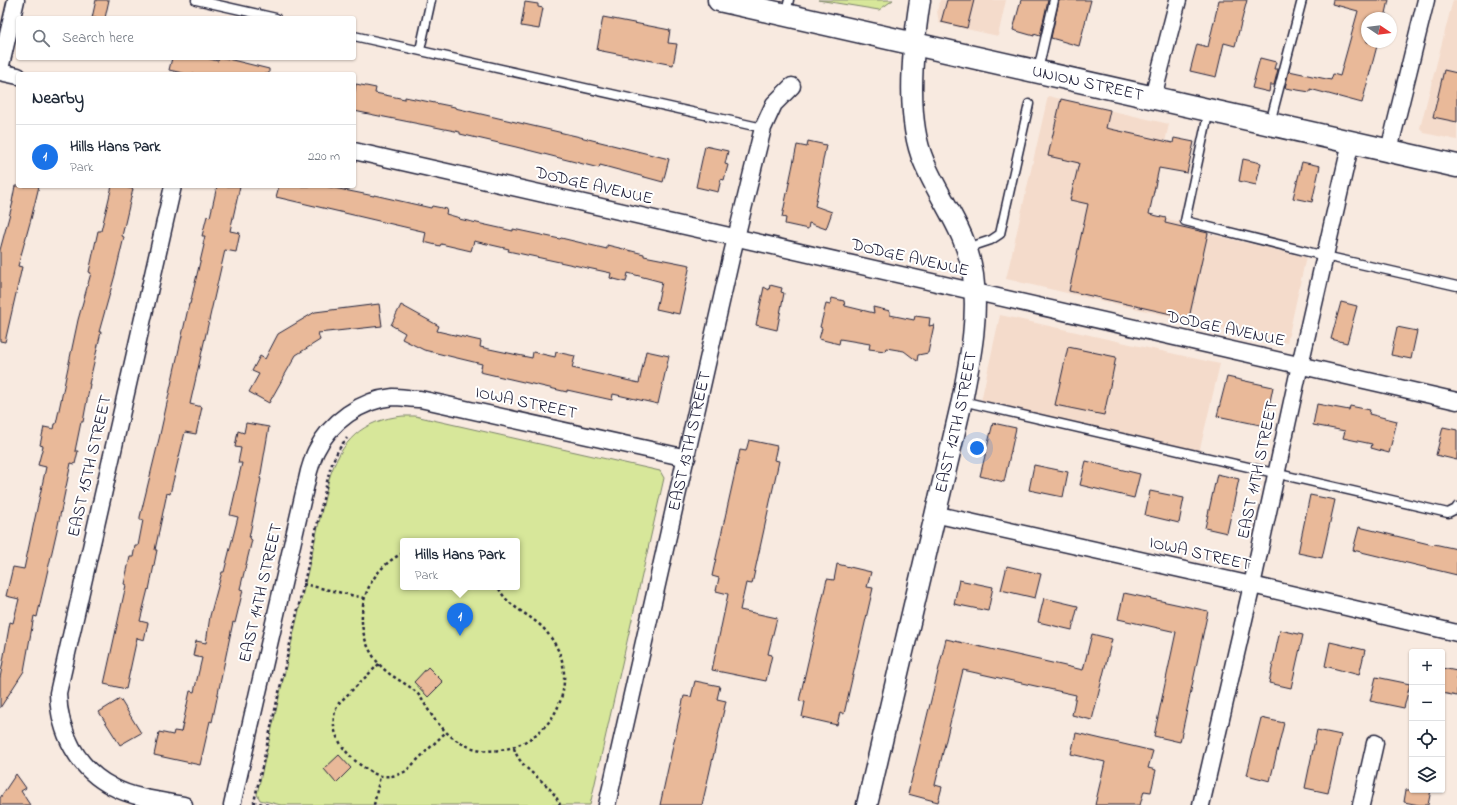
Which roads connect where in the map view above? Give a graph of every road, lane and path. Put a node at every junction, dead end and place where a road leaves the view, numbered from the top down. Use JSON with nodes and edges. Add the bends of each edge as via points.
{"nodes":[{"id":1,"x":16,"y":0,"type":"edge"},
{"id":2,"x":196,"y":0,"type":"edge"},
{"id":3,"x":431,"y":0,"type":"edge"},
{"id":4,"x":719,"y":0,"type":"edge"},
{"id":5,"x":920,"y":0,"type":"edge"},
{"id":6,"x":1054,"y":0,"type":"edge"},
{"id":7,"x":1178,"y":0,"type":"edge"},
{"id":8,"x":1302,"y":0,"type":"edge"},
{"id":9,"x":1426,"y":0,"type":"edge"},
{"id":10,"x":787,"y":8,"type":"edge"},
{"id":11,"x":267,"y":16,"type":"edge"},
{"id":12,"x":356,"y":36,"type":"edge"},
{"id":13,"x":914,"y":44,"type":"junction"},
{"id":14,"x":420,"y":50,"type":"junction"},
{"id":15,"x":0,"y":69,"type":"edge"},
{"id":16,"x":1038,"y":71,"type":"junction"},
{"id":17,"x":0,"y":72,"type":"edge"},
{"id":18,"x":16,"y":76,"type":"edge"},
{"id":19,"x":792,"y":86,"type":"dead end"},
{"id":20,"x":1153,"y":97,"type":"junction"},
{"id":21,"x":1029,"y":104,"type":"dead end"},
{"id":22,"x":1209,"y":110,"type":"junction"},
{"id":23,"x":1270,"y":123,"type":"junction"},
{"id":24,"x":764,"y":128,"type":"junction"},
{"id":25,"x":1350,"y":142,"type":"junction"},
{"id":26,"x":1389,"y":150,"type":"junction"},
{"id":27,"x":356,"y":152,"type":"edge"},
{"id":28,"x":1457,"y":166,"type":"edge"},
{"id":29,"x":173,"y":188,"type":"edge"},
{"id":30,"x":736,"y":238,"type":"junction"},
{"id":31,"x":967,"y":248,"type":"junction"},
{"id":32,"x":1325,"y":256,"type":"junction"},
{"id":33,"x":1457,"y":286,"type":"edge"},
{"id":34,"x":975,"y":292,"type":"junction"},
{"id":35,"x":1300,"y":365,"type":"junction"},
{"id":36,"x":962,"y":401,"type":"junction"},
{"id":37,"x":1457,"y":401,"type":"edge"},
{"id":38,"x":358,"y":407,"type":"joint"},
{"id":39,"x":349,"y":436,"type":"dead end"},
{"id":40,"x":687,"y":458,"type":"junction"},
{"id":41,"x":1276,"y":475,"type":"junction"},
{"id":42,"x":1457,"y":507,"type":"edge"},
{"id":43,"x":934,"y":514,"type":"junction"},
{"id":44,"x":400,"y":554,"type":"edge"},
{"id":45,"x":303,"y":584,"type":"junction"},
{"id":46,"x":1252,"y":585,"type":"junction"},
{"id":47,"x":500,"y":590,"type":"edge"},
{"id":48,"x":364,"y":598,"type":"junction"},
{"id":49,"x":1457,"y":633,"type":"edge"},
{"id":50,"x":379,"y":664,"type":"junction"},
{"id":51,"x":446,"y":732,"type":"junction"},
{"id":52,"x":1375,"y":743,"type":"dead end"},
{"id":53,"x":514,"y":748,"type":"junction"},
{"id":54,"x":380,"y":776,"type":"junction"},
{"id":55,"x":184,"y":805,"type":"edge"},
{"id":56,"x":232,"y":805,"type":"edge"},
{"id":57,"x":268,"y":805,"type":"edge"},
{"id":58,"x":374,"y":805,"type":"edge"},
{"id":59,"x":560,"y":805,"type":"edge"},
{"id":60,"x":607,"y":805,"type":"edge"},
{"id":61,"x":867,"y":805,"type":"edge"},
{"id":62,"x":1201,"y":805,"type":"edge"},
{"id":63,"x":1361,"y":805,"type":"edge"}],
"edges":[{"from":1,"to":15,"type":"street"},
{"from":2,"to":11,"type":"lane"},
{"from":3,"to":14,"type":"lane"},
{"from":4,"to":10,"type":"main road","name":"UNION STREET"},
{"from":5,"to":13,"type":"street"},
{"from":6,"to":16,"type":"lane"},
{"from":7,"to":20,"type":"street"},
{"from":8,"to":23,"type":"lane"},
{"from":9,"to":26,"type":"street"},
{"from":10,"to":13,"type":"main road","name":"UNION STREET"},
{"from":12,"to":14,"type":"lane"},
{"from":13,"to":16,"type":"main road","name":"UNION STREET"},
{"from":13,"to":31,"type":"street","name":"EAST 12TH STREET","via":[[914,123],[918,145],[931,178],[959,228]]},
{"from":14,"to":24,"type":"lane"},
{"from":16,"to":20,"type":"main road","name":"UNION STREET"},
{"from":17,"to":18,"type":"street"},
{"from":19,"to":24,"type":"street","name":"EAST 13TH STREET","via":[[774,104]]},
{"from":20,"to":22,"type":"main road","name":"UNION STREET"},
{"from":21,"to":31,"type":"lane","via":[[1000,234],[991,240]]},
{"from":22,"to":23,"type":"main road","name":"UNION STREET"},
{"from":22,"to":32,"type":"lane","via":[[1185,221]]},
{"from":23,"to":25,"type":"main road","name":"UNION STREET"},
{"from":24,"to":30,"type":"street","name":"EAST 13TH STREET"},
{"from":25,"to":26,"type":"main road","name":"UNION STREET"},
{"from":25,"to":32,"type":"street","name":"EAST 11TH STREET"},
{"from":26,"to":28,"type":"main road","name":"UNION STREET"},
{"from":27,"to":30,"type":"street","name":"DODGE AVENUE"},
{"from":29,"to":55,"type":"street","name":"EAST 15TH STREET","via":[[58,693],[61,723],[75,753],[99,779],[114,788]]},
{"from":30,"to":34,"type":"street","name":"DODGE AVENUE"},
{"from":30,"to":40,"type":"street","name":"EAST 13TH STREET"},
{"from":31,"to":34,"type":"street","name":"EAST 12TH STREET"},
{"from":32,"to":33,"type":"lane"},
{"from":32,"to":35,"type":"street","name":"EAST 11TH STREET"},
{"from":34,"to":35,"type":"street","name":"DODGE AVENUE"},
{"from":34,"to":36,"type":"street","name":"EAST 12TH STREET","via":[[973,345]]},
{"from":35,"to":37,"type":"street","name":"DODGE AVENUE"},
{"from":35,"to":41,"type":"street","name":"EAST 11TH STREET"},
{"from":36,"to":41,"type":"lane"},
{"from":36,"to":43,"type":"street","name":"EAST 12TH STREET"},
{"from":38,"to":40,"type":"street","name":"IOWA STREET","via":[[394,397],[420,399]]},
{"from":38,"to":56,"type":"street","name":"EAST 14TH STREET","via":[[326,433],[308,471]]},
{"from":39,"to":45,"type":"path","via":[[333,459],[328,473]]},
{"from":40,"to":60,"type":"street","name":"EAST 13TH STREET"},
{"from":41,"to":42,"type":"lane","via":[[1448,514]]},
{"from":41,"to":46,"type":"street","name":"EAST 11TH STREET"},
{"from":43,"to":46,"type":"street","name":"IOWA STREET"},
{"from":43,"to":61,"type":"street","name":"EAST 12TH STREET"},
{"from":44,"to":48,"type":"path","via":[[377,574]]},
{"from":45,"to":48,"type":"path"},
{"from":45,"to":57,"type":"path","via":[[254,802]]},
{"from":46,"to":49,"type":"street","name":"IOWA STREET"},
{"from":46,"to":62,"type":"street","name":"EAST 11TH STREET"},
{"from":47,"to":53,"type":"path","via":[[507,601],[548,634],[557,647],[564,674],[558,707],[550,721],[539,733]]},
{"from":48,"to":50,"type":"path","via":[[364,637]]},
{"from":50,"to":51,"type":"path","via":[[388,674],[416,692]]},
{"from":50,"to":54,"type":"path","via":[[339,703],[333,724],[340,742],[350,757]]},
{"from":51,"to":53,"type":"path","via":[[466,746],[484,751]]},
{"from":51,"to":54,"type":"path","via":[[406,771],[391,776]]},
{"from":52,"to":63,"type":"street"},
{"from":53,"to":59,"type":"path","via":[[519,760],[548,786]]},
{"from":54,"to":58,"type":"path"}]}
